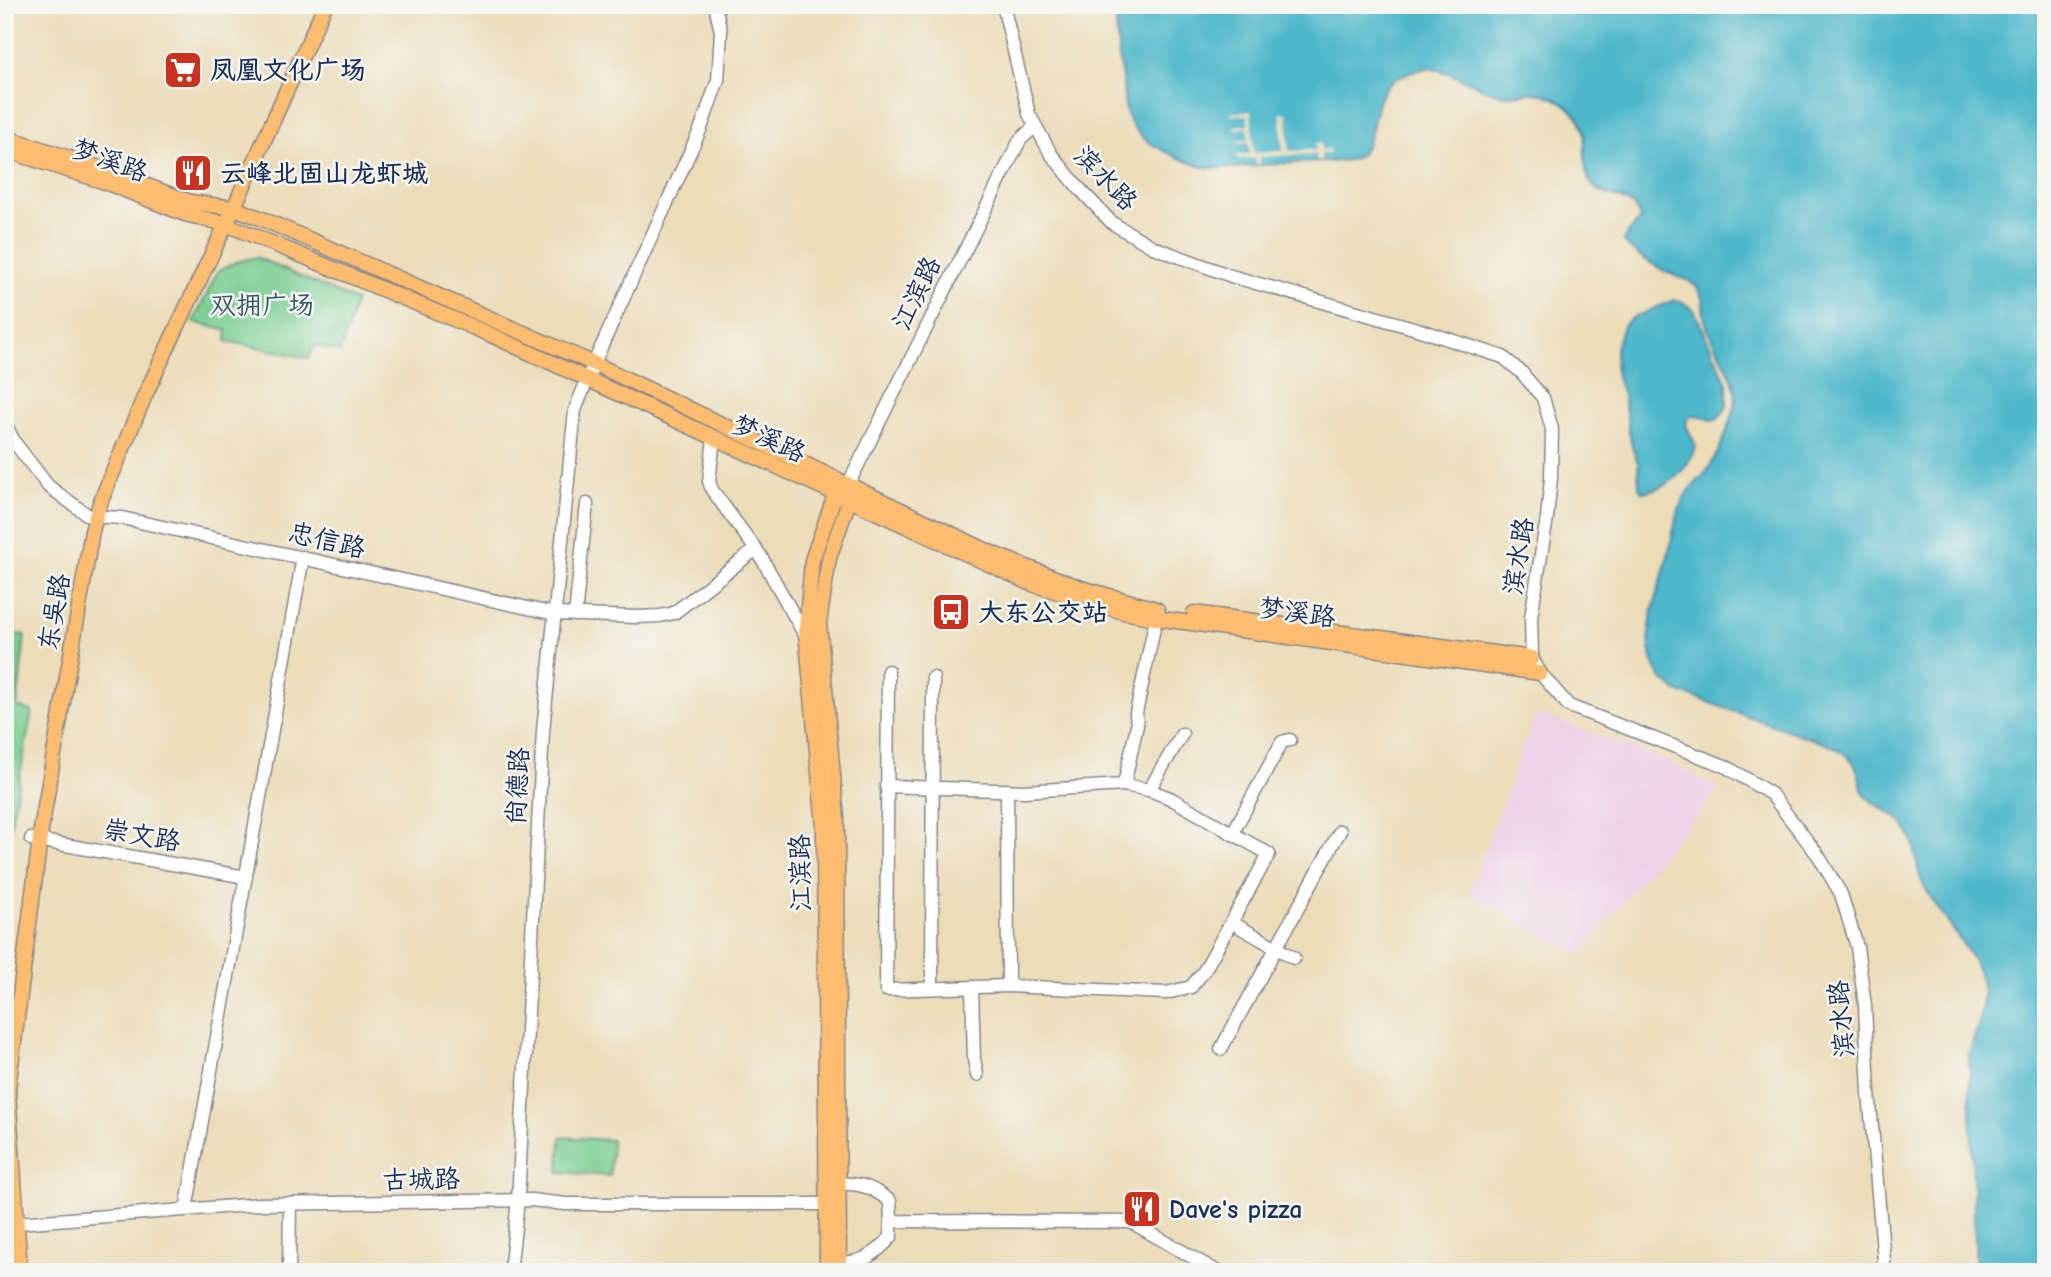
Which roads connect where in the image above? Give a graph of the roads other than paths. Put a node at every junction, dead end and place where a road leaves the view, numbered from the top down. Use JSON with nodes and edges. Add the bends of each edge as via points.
{"nodes":[{"id":1,"x":317,"y":5,"type":"edge"},
{"id":2,"x":325,"y":5,"type":"edge"},
{"id":3,"x":715,"y":5,"type":"edge"},
{"id":4,"x":1003,"y":5,"type":"edge"},
{"id":5,"x":1034,"y":127,"type":"junction"},
{"id":6,"x":5,"y":137,"type":"edge"},
{"id":7,"x":5,"y":150,"type":"edge"},
{"id":8,"x":230,"y":207,"type":"junction"},
{"id":9,"x":222,"y":223,"type":"junction"},
{"id":10,"x":594,"y":363,"type":"junction"},
{"id":11,"x":587,"y":378,"type":"junction"},
{"id":12,"x":5,"y":424,"type":"edge"},
{"id":13,"x":714,"y":439,"type":"junction"},
{"id":14,"x":848,"y":485,"type":"junction"},
{"id":15,"x":835,"y":495,"type":"junction"},
{"id":16,"x":849,"y":501,"type":"junction"},
{"id":17,"x":587,"y":504,"type":"dead end"},
{"id":18,"x":92,"y":516,"type":"junction"},
{"id":19,"x":757,"y":549,"type":"junction"},
{"id":20,"x":303,"y":557,"type":"junction"},
{"id":21,"x":1157,"y":613,"type":"junction"},
{"id":22,"x":555,"y":614,"type":"junction"},
{"id":23,"x":575,"y":615,"type":"junction"},
{"id":24,"x":807,"y":638,"type":"junction"},
{"id":25,"x":1532,"y":658,"type":"junction"},
{"id":26,"x":888,"y":671,"type":"dead end"},
{"id":27,"x":1539,"y":673,"type":"junction"},
{"id":28,"x":933,"y":678,"type":"dead end"},
{"id":29,"x":1182,"y":734,"type":"dead end"},
{"id":30,"x":1290,"y":740,"type":"dead end"},
{"id":31,"x":886,"y":786,"type":"junction"},
{"id":32,"x":1121,"y":786,"type":"junction"},
{"id":33,"x":933,"y":788,"type":"junction"},
{"id":34,"x":1007,"y":790,"type":"junction"},
{"id":35,"x":1149,"y":790,"type":"junction"},
{"id":36,"x":1340,"y":831,"type":"dead end"},
{"id":37,"x":1232,"y":834,"type":"junction"},
{"id":38,"x":35,"y":839,"type":"junction"},
{"id":39,"x":246,"y":877,"type":"junction"},
{"id":40,"x":1231,"y":922,"type":"junction"},
{"id":41,"x":1276,"y":948,"type":"junction"},
{"id":42,"x":1294,"y":958,"type":"dead end"},
{"id":43,"x":1008,"y":986,"type":"junction"},
{"id":44,"x":972,"y":987,"type":"junction"},
{"id":45,"x":932,"y":988,"type":"junction"},
{"id":46,"x":1221,"y":1049,"type":"dead end"},
{"id":47,"x":5,"y":1054,"type":"edge"},
{"id":48,"x":977,"y":1075,"type":"dead end"},
{"id":49,"x":7,"y":1095,"type":"edge"},
{"id":50,"x":5,"y":1165,"type":"edge"},
{"id":51,"x":839,"y":1184,"type":"junction"},
{"id":52,"x":518,"y":1200,"type":"junction"},
{"id":53,"x":290,"y":1204,"type":"junction"},
{"id":54,"x":832,"y":1204,"type":"junction"},
{"id":55,"x":186,"y":1210,"type":"junction"},
{"id":56,"x":891,"y":1221,"type":"junction"},
{"id":57,"x":10,"y":1224,"type":"edge"},
{"id":58,"x":839,"y":1267,"type":"edge"},
{"id":59,"x":13,"y":1272,"type":"edge"},
{"id":60,"x":20,"y":1272,"type":"edge"},
{"id":61,"x":289,"y":1272,"type":"edge"},
{"id":62,"x":510,"y":1272,"type":"edge"},
{"id":63,"x":827,"y":1272,"type":"edge"},
{"id":64,"x":1218,"y":1272,"type":"edge"},
{"id":65,"x":1885,"y":1272,"type":"edge"}],
"edges":[{"from":1,"to":8,"type":"main road","name":"东吴路"},
{"from":2,"to":8,"type":"main road","name":"东吴路"},
{"from":3,"to":10,"type":"street","name":"尚德路","via":[[721,32],[718,80],[701,128]]},
{"from":4,"to":5,"type":"street","name":"滨水路"},
{"from":5,"to":14,"type":"street","name":"江滨路","via":[[1020,140]]},
{"from":5,"to":25,"type":"street","name":"滨水路","via":[[1051,154],[1112,223],[1153,247],[1231,276],[1503,357],[1522,373],[1544,398],[1552,429],[1547,517],[1531,617]]},
{"from":6,"to":8,"type":"main road","name":"梦溪路","via":[[190,202]]},
{"from":7,"to":9,"type":"main road","name":"梦溪路"},
{"from":8,"to":9,"type":"main road","name":"东吴路"},
{"from":8,"to":10,"type":"main road","name":"梦溪路"},
{"from":9,"to":11,"type":"main road","name":"梦溪路"},
{"from":9,"to":18,"type":"main road","name":"东吴路","via":[[139,390],[93,501]]},
{"from":10,"to":11,"type":"street","name":"尚德路"},
{"from":10,"to":14,"type":"main road","name":"梦溪路"},
{"from":11,"to":13,"type":"main road","name":"梦溪路"},
{"from":11,"to":22,"type":"street","name":"尚德路","via":[[575,410]]},
{"from":12,"to":18,"type":"street","via":[[48,486]]},
{"from":13,"to":15,"type":"main road","name":"梦溪路"},
{"from":13,"to":19,"type":"street","via":[[712,490]]},
{"from":14,"to":15,"type":"main road","name":"江滨路"},
{"from":14,"to":16,"type":"main road","name":"江滨路"},
{"from":14,"to":21,"type":"main road","name":"梦溪路","via":[[1035,572]]},
{"from":15,"to":16,"type":"main road","name":"梦溪路"},
{"from":15,"to":24,"type":"main road","name":"江滨路","via":[[812,560]]},
{"from":16,"to":21,"type":"main road","name":"梦溪路","via":[[1032,584],[1123,612]]},
{"from":16,"to":51,"type":"main road","name":"江滨路","via":[[829,558],[819,623],[837,819]]},
{"from":17,"to":23,"type":"street"},
{"from":18,"to":20,"type":"street","name":"忠信路","via":[[122,518]]},
{"from":18,"to":38,"type":"main road","name":"东吴路"},
{"from":19,"to":23,"type":"street","name":"忠信路","via":[[674,613]]},
{"from":19,"to":24,"type":"street"},
{"from":20,"to":22,"type":"street","name":"忠信路"},
{"from":20,"to":39,"type":"street"},
{"from":21,"to":25,"type":"main road","name":"梦溪路"},
{"from":21,"to":27,"type":"main road","name":"梦溪路"},
{"from":21,"to":32,"type":"street","via":[[1136,713],[1119,763]]},
{"from":22,"to":23,"type":"street","name":"忠信路"},
{"from":22,"to":52,"type":"street","name":"尚德路","via":[[541,759]]},
{"from":24,"to":54,"type":"main road","name":"江滨路","via":[[824,828]]},
{"from":25,"to":27,"type":"street","name":"滨水路"},
{"from":26,"to":31,"type":"street"},
{"from":27,"to":65,"type":"street","name":"滨水路","via":[[1569,706],[1725,766],[1771,794],[1818,855],[1841,894],[1857,947],[1865,1005]]},
{"from":28,"to":33,"type":"street"},
{"from":29,"to":35,"type":"street"},
{"from":30,"to":37,"type":"street","via":[[1282,742]]},
{"from":31,"to":33,"type":"street"},
{"from":31,"to":45,"type":"street","via":[[886,990]]},
{"from":32,"to":34,"type":"street"},
{"from":32,"to":35,"type":"street"},
{"from":33,"to":34,"type":"street"},
{"from":33,"to":45,"type":"street"},
{"from":34,"to":43,"type":"street"},
{"from":35,"to":37,"type":"street"},
{"from":36,"to":41,"type":"street"},
{"from":37,"to":40,"type":"street","via":[[1269,854]]},
{"from":38,"to":39,"type":"street","name":"崇文路"},
{"from":38,"to":47,"type":"main road","name":"东吴路"},
{"from":38,"to":49,"type":"main road","name":"东吴路"},
{"from":39,"to":55,"type":"street"},
{"from":40,"to":41,"type":"street"},
{"from":40,"to":43,"type":"street","via":[[1191,987],[1166,993]]},
{"from":41,"to":42,"type":"street"},
{"from":41,"to":46,"type":"street"},
{"from":43,"to":44,"type":"street"},
{"from":44,"to":45,"type":"street"},
{"from":44,"to":48,"type":"street"},
{"from":49,"to":57,"type":"main road","name":"东吴路"},
{"from":50,"to":57,"type":"main road","name":"东吴路"},
{"from":51,"to":54,"type":"main road","name":"江滨路"},
{"from":51,"to":56,"type":"street","via":[[856,1183],[877,1191],[890,1201]]},
{"from":52,"to":53,"type":"street","name":"古城路"},
{"from":52,"to":54,"type":"street","name":"古城路"},
{"from":52,"to":62,"type":"street","name":"尚德路"},
{"from":53,"to":55,"type":"street","name":"古城路"},
{"from":53,"to":61,"type":"street"},
{"from":54,"to":58,"type":"main road","name":"江滨路"},
{"from":54,"to":63,"type":"main road","name":"江滨路"},
{"from":55,"to":57,"type":"street","name":"古城路"},
{"from":56,"to":58,"type":"street","via":[[891,1237],[876,1254]]},
{"from":56,"to":64,"type":"street","via":[[1131,1223]]},
{"from":57,"to":59,"type":"main road","name":"东吴路"},
{"from":57,"to":60,"type":"main road","name":"东吴路"}]}
